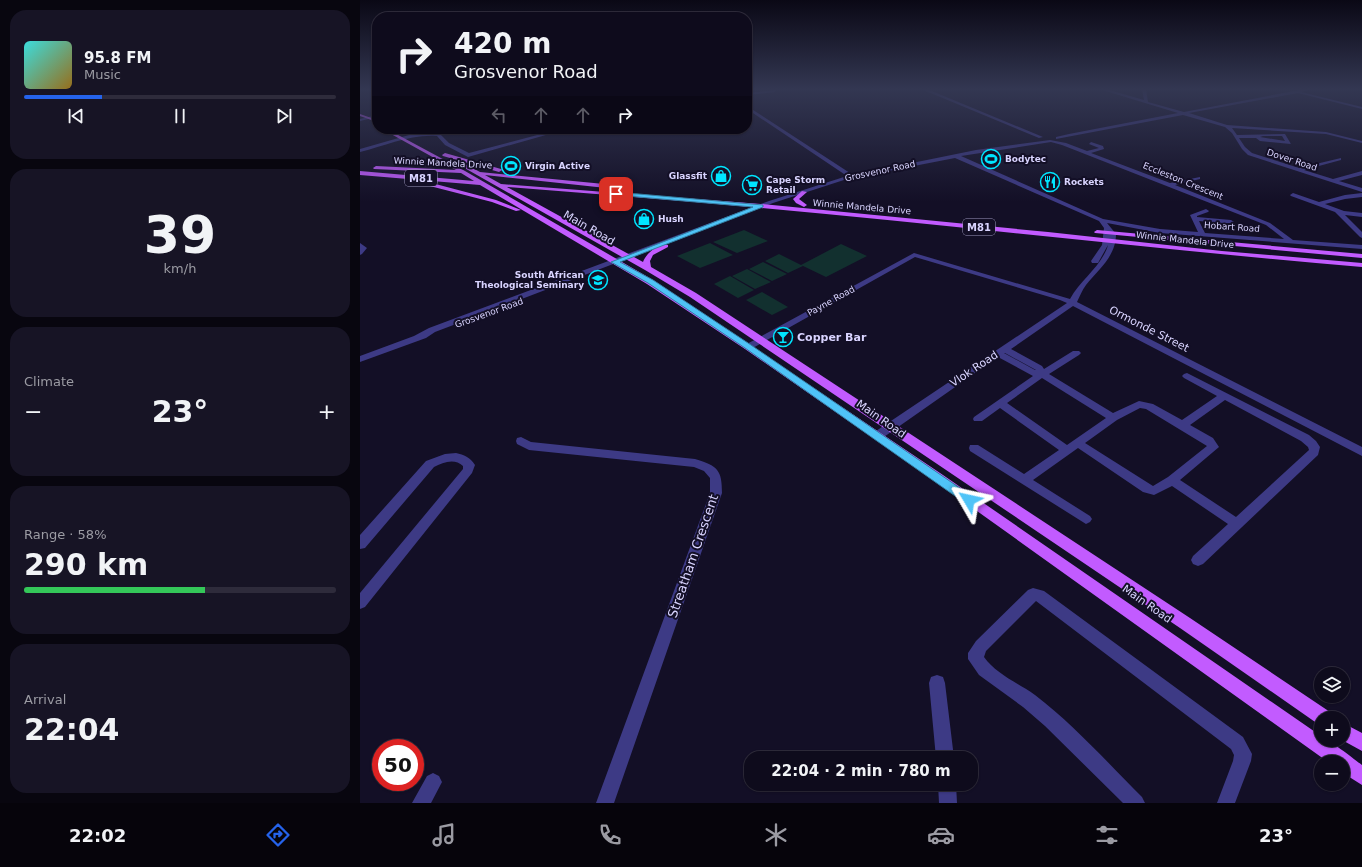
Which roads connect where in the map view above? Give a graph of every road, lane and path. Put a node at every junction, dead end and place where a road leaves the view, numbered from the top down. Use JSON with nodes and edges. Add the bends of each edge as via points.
{"nodes":[{"id":1,"x":776,"y":126,"type":"edge"},
{"id":2,"x":1017,"y":126,"type":"edge"},
{"id":3,"x":1114,"y":126,"type":"edge"},
{"id":4,"x":1228,"y":126,"type":"edge"},
{"id":5,"x":1233,"y":126,"type":"edge"},
{"id":6,"x":1028,"y":131,"type":"junction"},
{"id":7,"x":394,"y":134,"type":"edge"},
{"id":8,"x":408,"y":134,"type":"edge"},
{"id":9,"x":427,"y":134,"type":"junction"},
{"id":10,"x":546,"y":134,"type":"edge"},
{"id":11,"x":1069,"y":135,"type":"junction"},
{"id":12,"x":1236,"y":136,"type":"junction"},
{"id":13,"x":412,"y":137,"type":"junction"},
{"id":14,"x":1041,"y":137,"type":"junction"},
{"id":15,"x":1049,"y":138,"type":"junction"},
{"id":16,"x":403,"y":139,"type":"junction"},
{"id":17,"x":1058,"y":139,"type":"junction"},
{"id":18,"x":421,"y":141,"type":"joint"},
{"id":19,"x":1362,"y":142,"type":"edge"},
{"id":20,"x":1092,"y":143,"type":"dead end"},
{"id":21,"x":1064,"y":144,"type":"junction"},
{"id":22,"x":1291,"y":145,"type":"dead end"},
{"id":23,"x":360,"y":151,"type":"edge"},
{"id":24,"x":439,"y":151,"type":"dead end"},
{"id":25,"x":980,"y":152,"type":"junction"},
{"id":26,"x":1085,"y":152,"type":"junction"},
{"id":27,"x":445,"y":155,"type":"junction"},
{"id":28,"x":956,"y":156,"type":"junction"},
{"id":29,"x":1340,"y":159,"type":"dead end"},
{"id":30,"x":360,"y":168,"type":"edge"},
{"id":31,"x":984,"y":169,"type":"junction"},
{"id":32,"x":1296,"y":170,"type":"junction"},
{"id":33,"x":976,"y":171,"type":"dead end"},
{"id":34,"x":463,"y":172,"type":"junction"},
{"id":35,"x":360,"y":173,"type":"edge"},
{"id":36,"x":479,"y":173,"type":"junction"},
{"id":37,"x":1362,"y":173,"type":"edge"},
{"id":38,"x":851,"y":176,"type":"junction"},
{"id":39,"x":485,"y":177,"type":"junction"},
{"id":40,"x":1198,"y":178,"type":"dead end"},
{"id":41,"x":546,"y":179,"type":"junction"},
{"id":42,"x":476,"y":180,"type":"junction"},
{"id":43,"x":1332,"y":181,"type":"junction"},
{"id":44,"x":483,"y":184,"type":"junction"},
{"id":45,"x":499,"y":185,"type":"junction"},
{"id":46,"x":1170,"y":185,"type":"junction"},
{"id":47,"x":631,"y":189,"type":"dead end"},
{"id":48,"x":638,"y":189,"type":"dead end"},
{"id":49,"x":1034,"y":191,"type":"junction"},
{"id":50,"x":1361,"y":191,"type":"edge"},
{"id":51,"x":804,"y":192,"type":"junction"},
{"id":52,"x":1026,"y":194,"type":"dead end"},
{"id":53,"x":1293,"y":195,"type":"dead end"},
{"id":54,"x":1346,"y":197,"type":"junction"},
{"id":55,"x":663,"y":198,"type":"junction"},
{"id":56,"x":782,"y":201,"type":"junction"},
{"id":57,"x":1362,"y":202,"type":"edge"},
{"id":58,"x":771,"y":204,"type":"junction"},
{"id":59,"x":1320,"y":204,"type":"junction"},
{"id":60,"x":804,"y":205,"type":"junction"},
{"id":61,"x":761,"y":206,"type":"junction"},
{"id":62,"x":1336,"y":210,"type":"junction"},
{"id":63,"x":1206,"y":211,"type":"dead end"},
{"id":64,"x":1362,"y":215,"type":"edge"},
{"id":65,"x":1195,"y":219,"type":"junction"},
{"id":66,"x":543,"y":220,"type":"junction"},
{"id":67,"x":1101,"y":220,"type":"junction"},
{"id":68,"x":1231,"y":222,"type":"dead end"},
{"id":69,"x":1202,"y":234,"type":"junction"},
{"id":70,"x":1109,"y":235,"type":"junction"},
{"id":71,"x":1362,"y":236,"type":"edge"},
{"id":72,"x":1291,"y":241,"type":"junction"},
{"id":73,"x":360,"y":245,"type":"edge"},
{"id":74,"x":666,"y":246,"type":"junction"},
{"id":75,"x":1362,"y":247,"type":"edge"},
{"id":76,"x":360,"y":253,"type":"edge"},
{"id":77,"x":914,"y":255,"type":"joint"},
{"id":78,"x":1362,"y":256,"type":"edge"},
{"id":79,"x":630,"y":258,"type":"junction"},
{"id":80,"x":617,"y":263,"type":"junction"},
{"id":81,"x":1362,"y":265,"type":"edge"},
{"id":82,"x":648,"y":268,"type":"junction"},
{"id":83,"x":1072,"y":303,"type":"junction"},
{"id":84,"x":762,"y":340,"type":"junction"},
{"id":85,"x":748,"y":347,"type":"junction"},
{"id":86,"x":1000,"y":351,"type":"junction"},
{"id":87,"x":1076,"y":353,"type":"dead end"},
{"id":88,"x":360,"y":359,"type":"edge"},
{"id":89,"x":1042,"y":374,"type":"junction"},
{"id":90,"x":1187,"y":376,"type":"dead end"},
{"id":91,"x":1224,"y":396,"type":"junction"},
{"id":92,"x":1000,"y":403,"type":"junction"},
{"id":93,"x":1113,"y":418,"type":"junction"},
{"id":94,"x":978,"y":419,"type":"dead end"},
{"id":95,"x":1182,"y":425,"type":"junction"},
{"id":96,"x":891,"y":426,"type":"junction"},
{"id":97,"x":877,"y":436,"type":"junction"},
{"id":98,"x":521,"y":442,"type":"dead end"},
{"id":99,"x":1078,"y":442,"type":"junction"},
{"id":100,"x":974,"y":448,"type":"dead end"},
{"id":101,"x":1067,"y":450,"type":"junction"},
{"id":102,"x":1362,"y":452,"type":"edge"},
{"id":103,"x":1024,"y":480,"type":"junction"},
{"id":104,"x":1172,"y":480,"type":"junction"},
{"id":105,"x":1086,"y":519,"type":"dead end"},
{"id":106,"x":1236,"y":523,"type":"junction"},
{"id":107,"x":360,"y":544,"type":"edge"},
{"id":108,"x":1198,"y":560,"type":"dead end"},
{"id":109,"x":360,"y":603,"type":"edge"},
{"id":110,"x":937,"y":683,"type":"dead end"},
{"id":111,"x":1314,"y":711,"type":"edge"},
{"id":112,"x":1350,"y":735,"type":"edge"},
{"id":113,"x":1362,"y":743,"type":"edge"},
{"id":114,"x":943,"y":751,"type":"edge"},
{"id":115,"x":1333,"y":755,"type":"edge"},
{"id":116,"x":1350,"y":767,"type":"edge"},
{"id":117,"x":1362,"y":776,"type":"edge"},
{"id":118,"x":433,"y":782,"type":"dead end"},
{"id":119,"x":947,"y":791,"type":"edge"},
{"id":120,"x":421,"y":803,"type":"edge"},
{"id":121,"x":605,"y":803,"type":"edge"},
{"id":122,"x":948,"y":803,"type":"edge"},
{"id":123,"x":1136,"y":803,"type":"edge"},
{"id":124,"x":1226,"y":803,"type":"edge"}],
"edges":[{"from":1,"to":38,"type":"street"},
{"from":2,"to":6,"type":"street","name":"Eccleston Crescent"},
{"from":3,"to":11,"type":"street","name":"Grosvenor Road"},
{"from":4,"to":12,"type":"street","name":"Dover Road"},
{"from":5,"to":19,"type":"street","via":[[1322,133]]},
{"from":6,"to":14,"type":"street","name":"Eccleston Crescent"},
{"from":6,"to":15,"type":"street","name":"Eccleston Crescent"},
{"from":7,"to":16,"type":"main road","name":"Main Road"},
{"from":8,"to":13,"type":"main road"},
{"from":9,"to":10,"type":"street","via":[[438,135],[446,144],[468,155]]},
{"from":9,"to":13,"type":"street"},
{"from":9,"to":18,"type":"street","via":[[420,137]]},
{"from":11,"to":15,"type":"street","name":"Grosvenor Road"},
{"from":11,"to":17,"type":"street","name":"Grosvenor Road"},
{"from":12,"to":22,"type":"street","via":[[1259,140],[1264,135],[1283,135]]},
{"from":12,"to":32,"type":"street","name":"Dover Road","via":[[1250,154]]},
{"from":13,"to":16,"type":"street"},
{"from":13,"to":18,"type":"main road"},
{"from":14,"to":15,"type":"street","name":"Grosvenor Road"},
{"from":14,"to":25,"type":"street","name":"Grosvenor Road"},
{"from":15,"to":17,"type":"street"},
{"from":15,"to":21,"type":"street","name":"Eccleston Crescent"},
{"from":15,"to":25,"type":"street","name":"Grosvenor Road"},
{"from":16,"to":23,"type":"street"},
{"from":16,"to":34,"type":"main road","name":"Main Road"},
{"from":17,"to":21,"type":"street","name":"Eccleston Crescent"},
{"from":20,"to":26,"type":"street","via":[[1101,146],[1102,149]]},
{"from":21,"to":26,"type":"street","name":"Eccleston Crescent"},
{"from":24,"to":27,"type":"main road","name":"Main Road"},
{"from":25,"to":28,"type":"street","name":"Grosvenor Road"},
{"from":26,"to":46,"type":"street","name":"Eccleston Crescent"},
{"from":27,"to":36,"type":"main road","name":"Main Road"},
{"from":27,"to":41,"type":"main road"},
{"from":28,"to":31,"type":"street","name":"Hobart Road"},
{"from":28,"to":38,"type":"street","name":"Grosvenor Road"},
{"from":29,"to":32,"type":"street"},
{"from":30,"to":34,"type":"main road","name":"Winnie Mandela Drive","number":"M81"},
{"from":30,"to":42,"type":"main road"},
{"from":31,"to":33,"type":"street"},
{"from":31,"to":49,"type":"street","name":"Hobart Road"},
{"from":32,"to":43,"type":"street","name":"Dover Road"},
{"from":34,"to":36,"type":"main road","name":"Winnie Mandela Drive","number":"M81"},
{"from":34,"to":39,"type":"main road"},
{"from":34,"to":42,"type":"main road","name":"Main Road"},
{"from":35,"to":44,"type":"main road","name":"Winnie Mandela Drive","number":"M81"},
{"from":35,"to":66,"type":"main road","via":[[466,193]]},
{"from":36,"to":39,"type":"main road","name":"Main Road"},
{"from":36,"to":41,"type":"main road","name":"Winnie Mandela Drive","number":"M81"},
{"from":37,"to":43,"type":"street"},
{"from":38,"to":51,"type":"street","name":"Grosvenor Road"},
{"from":39,"to":45,"type":"main road","name":"Main Road"},
{"from":39,"to":55,"type":"main road"},
{"from":40,"to":46,"type":"street"},
{"from":41,"to":47,"type":"main road","name":"Winnie Mandela Drive","number":"M81"},
{"from":42,"to":44,"type":"main road","name":"Main Road"},
{"from":42,"to":45,"type":"main road"},
{"from":43,"to":50,"type":"street","name":"Dover Road"},
{"from":44,"to":45,"type":"main road","name":"Winnie Mandela Drive","number":"M81"},
{"from":44,"to":66,"type":"main road","name":"Main Road"},
{"from":45,"to":55,"type":"main road","name":"Winnie Mandela Drive","number":"M81"},
{"from":45,"to":79,"type":"main road","name":"Main Road"},
{"from":46,"to":72,"type":"street","name":"Eccleston Crescent","via":[[1268,224]]},
{"from":48,"to":58,"type":"main road","name":"Winnie Mandela Drive","number":"M81"},
{"from":49,"to":52,"type":"street"},
{"from":49,"to":67,"type":"street","name":"Hobart Road"},
{"from":50,"to":54,"type":"street"},
{"from":51,"to":56,"type":"street","name":"Grosvenor Road"},
{"from":51,"to":60,"type":"main road","via":[[796,199]]},
{"from":53,"to":59,"type":"street"},
{"from":54,"to":57,"type":"street"},
{"from":54,"to":59,"type":"street"},
{"from":55,"to":61,"type":"main road","name":"Winnie Mandela Drive","number":"M81"},
{"from":56,"to":58,"type":"street","name":"Grosvenor Road"},
{"from":56,"to":60,"type":"main road","name":"Winnie Mandela Drive","number":"M81"},
{"from":58,"to":61,"type":"main road","name":"Winnie Mandela Drive","number":"M81"},
{"from":58,"to":70,"type":"main road","name":"Winnie Mandela Drive","number":"M81"},
{"from":58,"to":74,"type":"street","name":"Grosvenor Road"},
{"from":59,"to":62,"type":"street"},
{"from":60,"to":70,"type":"main road","name":"Winnie Mandela Drive","number":"M81"},
{"from":61,"to":79,"type":"street","name":"Grosvenor Road"},
{"from":62,"to":64,"type":"street"},
{"from":62,"to":71,"type":"street"},
{"from":63,"to":65,"type":"street","via":[[1194,214]]},
{"from":65,"to":68,"type":"street"},
{"from":65,"to":69,"type":"street"},
{"from":66,"to":80,"type":"main road","name":"Main Road"},
{"from":67,"to":69,"type":"street","name":"Hobart Road","via":[[1146,230]]},
{"from":67,"to":70,"type":"street","name":"Hobart Road"},
{"from":69,"to":72,"type":"street","name":"Hobart Road"},
{"from":70,"to":78,"type":"main road","name":"Winnie Mandela Drive","number":"M81"},
{"from":70,"to":81,"type":"main road","name":"Winnie Mandela Drive","number":"M81","via":[[1222,253]]},
{"from":70,"to":83,"type":"street","via":[[1107,254]]},
{"from":72,"to":75,"type":"street","name":"Hobart Road"},
{"from":73,"to":76,"type":"street","via":[[364,248]]},
{"from":74,"to":79,"type":"street","name":"Grosvenor Road"},
{"from":74,"to":82,"type":"main road","via":[[649,256],[646,261]]},
{"from":77,"to":83,"type":"street","name":"Ormonde Street","via":[[1061,297]]},
{"from":77,"to":84,"type":"street","name":"Payne Road"},
{"from":79,"to":80,"type":"street","name":"Grosvenor Road"},
{"from":79,"to":82,"type":"main road","name":"Main Road"},
{"from":80,"to":85,"type":"main road","name":"Main Road"},
{"from":80,"to":88,"type":"street","name":"Grosvenor Road"},
{"from":82,"to":84,"type":"main road","name":"Main Road"},
{"from":83,"to":86,"type":"street","name":"Vlok Road"},
{"from":83,"to":102,"type":"street","name":"Ormonde Street"},
{"from":84,"to":85,"type":"street","name":"Payne Road"},
{"from":84,"to":96,"type":"main road","name":"Main Road"},
{"from":85,"to":97,"type":"main road","name":"Main Road"},
{"from":86,"to":89,"type":"street","via":[[1033,373]]},
{"from":86,"to":96,"type":"street","name":"Vlok Road"},
{"from":87,"to":89,"type":"street"},
{"from":89,"to":92,"type":"street"},
{"from":89,"to":93,"type":"street"},
{"from":90,"to":91,"type":"street"},
{"from":91,"to":95,"type":"street"},
{"from":91,"to":106,"type":"street","via":[[1304,438],[1315,449]]},
{"from":92,"to":94,"type":"street"},
{"from":92,"to":101,"type":"street"},
{"from":93,"to":95,"type":"street","via":[[1141,404]]},
{"from":93,"to":99,"type":"street"},
{"from":95,"to":104,"type":"street","via":[[1209,441],[1213,448]]},
{"from":96,"to":97,"type":"street","name":"Vlok Road"},
{"from":96,"to":111,"type":"main road","name":"Main Road"},
{"from":97,"to":115,"type":"main road","name":"Main Road"},
{"from":98,"to":121,"type":"street","name":"Streatham Crescent","via":[[529,446],[695,463],[708,468],[716,477],[716,493]]},
{"from":99,"to":101,"type":"street"},
{"from":99,"to":104,"type":"street","via":[[1147,489],[1157,491]]},
{"from":100,"to":103,"type":"street"},
{"from":101,"to":103,"type":"street"},
{"from":103,"to":105,"type":"street"},
{"from":104,"to":106,"type":"street"},
{"from":106,"to":108,"type":"street"},
{"from":107,"to":109,"type":"street","via":[[430,464],[449,458],[466,461],[469,465],[468,470]]},
{"from":110,"to":114,"type":"street"},
{"from":112,"to":113,"type":"main road"},
{"from":116,"to":117,"type":"main road","name":"Main Road"},
{"from":118,"to":120,"type":"street"},
{"from":119,"to":122,"type":"street"},
{"from":123,"to":124,"type":"street","via":[[1051,720],[1029,701],[984,670],[976,659],[976,654],[982,646],[1033,594],[1040,595],[1237,743],[1243,754],[1242,761]]}]}
